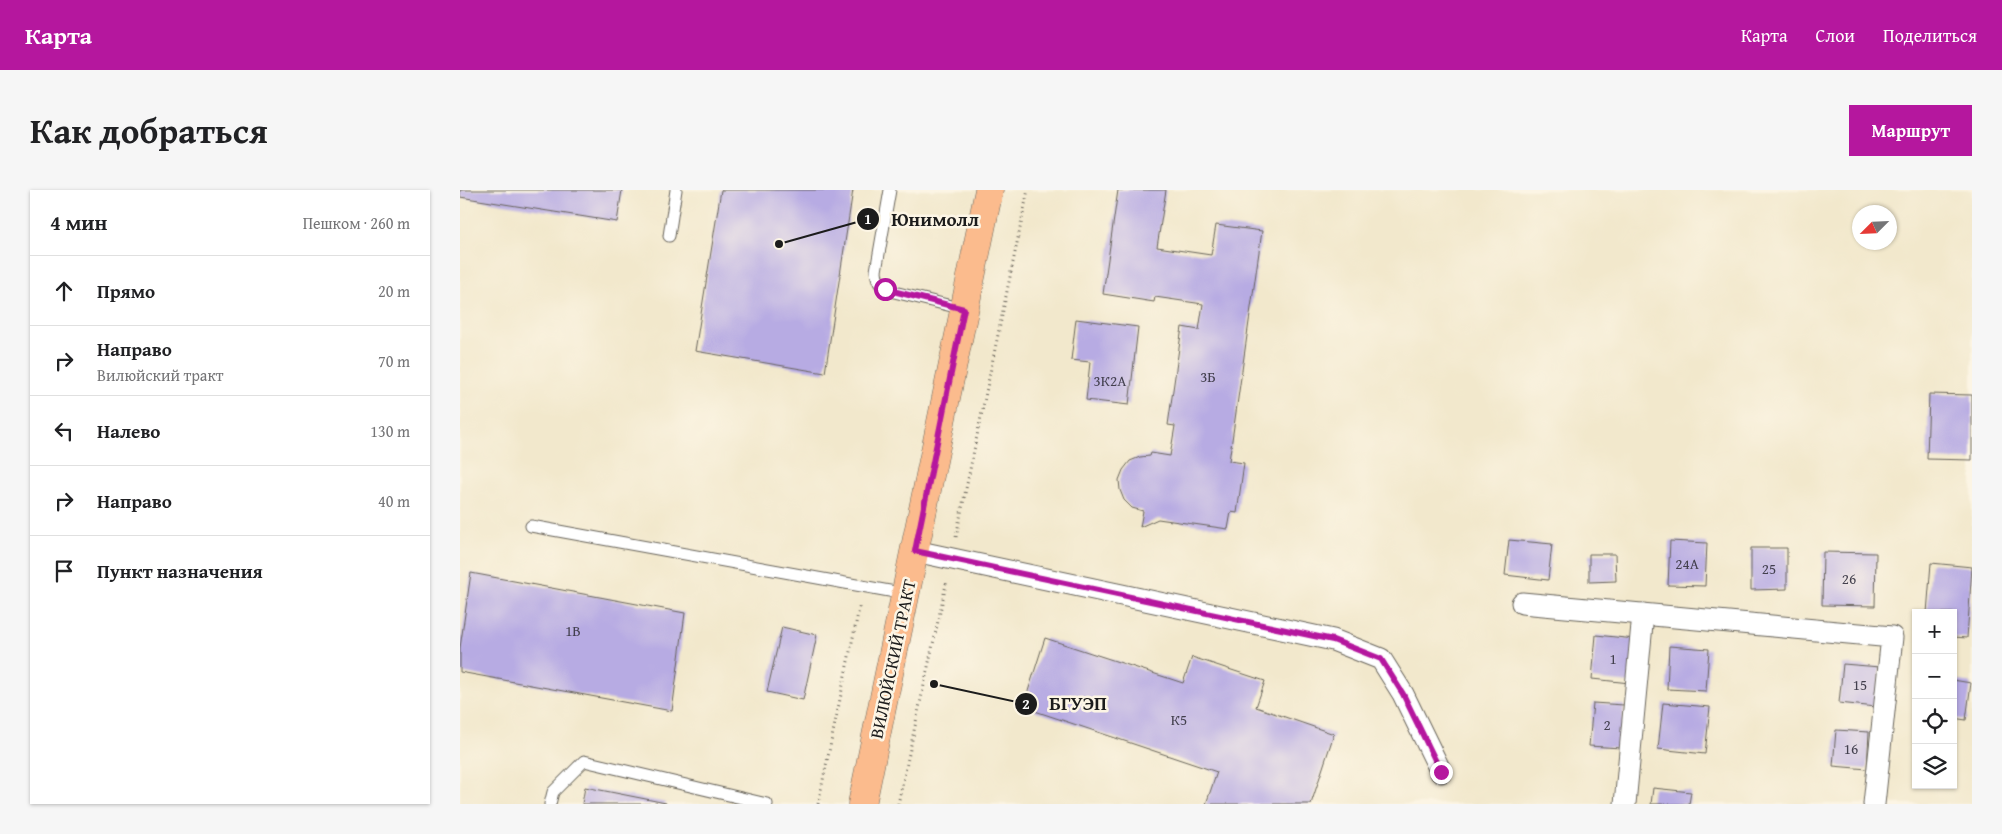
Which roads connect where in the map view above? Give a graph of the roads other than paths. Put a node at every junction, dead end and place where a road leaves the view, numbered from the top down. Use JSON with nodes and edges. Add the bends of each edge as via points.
{"nodes":[{"id":1,"x":676,"y":190,"type":"edge"},
{"id":2,"x":890,"y":190,"type":"edge"},
{"id":3,"x":989,"y":190,"type":"edge"},
{"id":4,"x":669,"y":236,"type":"dead end"},
{"id":5,"x":964,"y":309,"type":"junction"},
{"id":6,"x":530,"y":526,"type":"dead end"},
{"id":7,"x":915,"y":551,"type":"junction"},
{"id":8,"x":906,"y":594,"type":"junction"},
{"id":9,"x":1522,"y":603,"type":"dead end"},
{"id":10,"x":1643,"y":614,"type":"junction"},
{"id":11,"x":1441,"y":772,"type":"dead end"},
{"id":12,"x":550,"y":804,"type":"edge"},
{"id":13,"x":768,"y":804,"type":"edge"},
{"id":14,"x":862,"y":804,"type":"edge"},
{"id":15,"x":1625,"y":804,"type":"edge"},
{"id":16,"x":1874,"y":804,"type":"edge"}],
"edges":[{"from":1,"to":4,"type":"lane"},
{"from":2,"to":5,"type":"lane","via":[[876,271],[878,281],[890,291]]},
{"from":3,"to":5,"type":"main road","name":"ВИЛЮЙСКИЙ ТРАКТ"},
{"from":5,"to":7,"type":"main road","name":"ВИЛЮЙСКИЙ ТРАКТ"},
{"from":6,"to":8,"type":"lane"},
{"from":7,"to":8,"type":"main road","name":"ВИЛЮЙСКИЙ ТРАКТ"},
{"from":7,"to":11,"type":"street","via":[[1333,640],[1381,659],[1403,694]]},
{"from":8,"to":14,"type":"main road","name":"ВИЛЮЙСКИЙ ТРАКТ"},
{"from":9,"to":10,"type":"street"},
{"from":10,"to":15,"type":"street"},
{"from":10,"to":16,"type":"street","via":[[1892,637]]},
{"from":12,"to":13,"type":"lane","via":[[553,792],[584,761]]}]}
